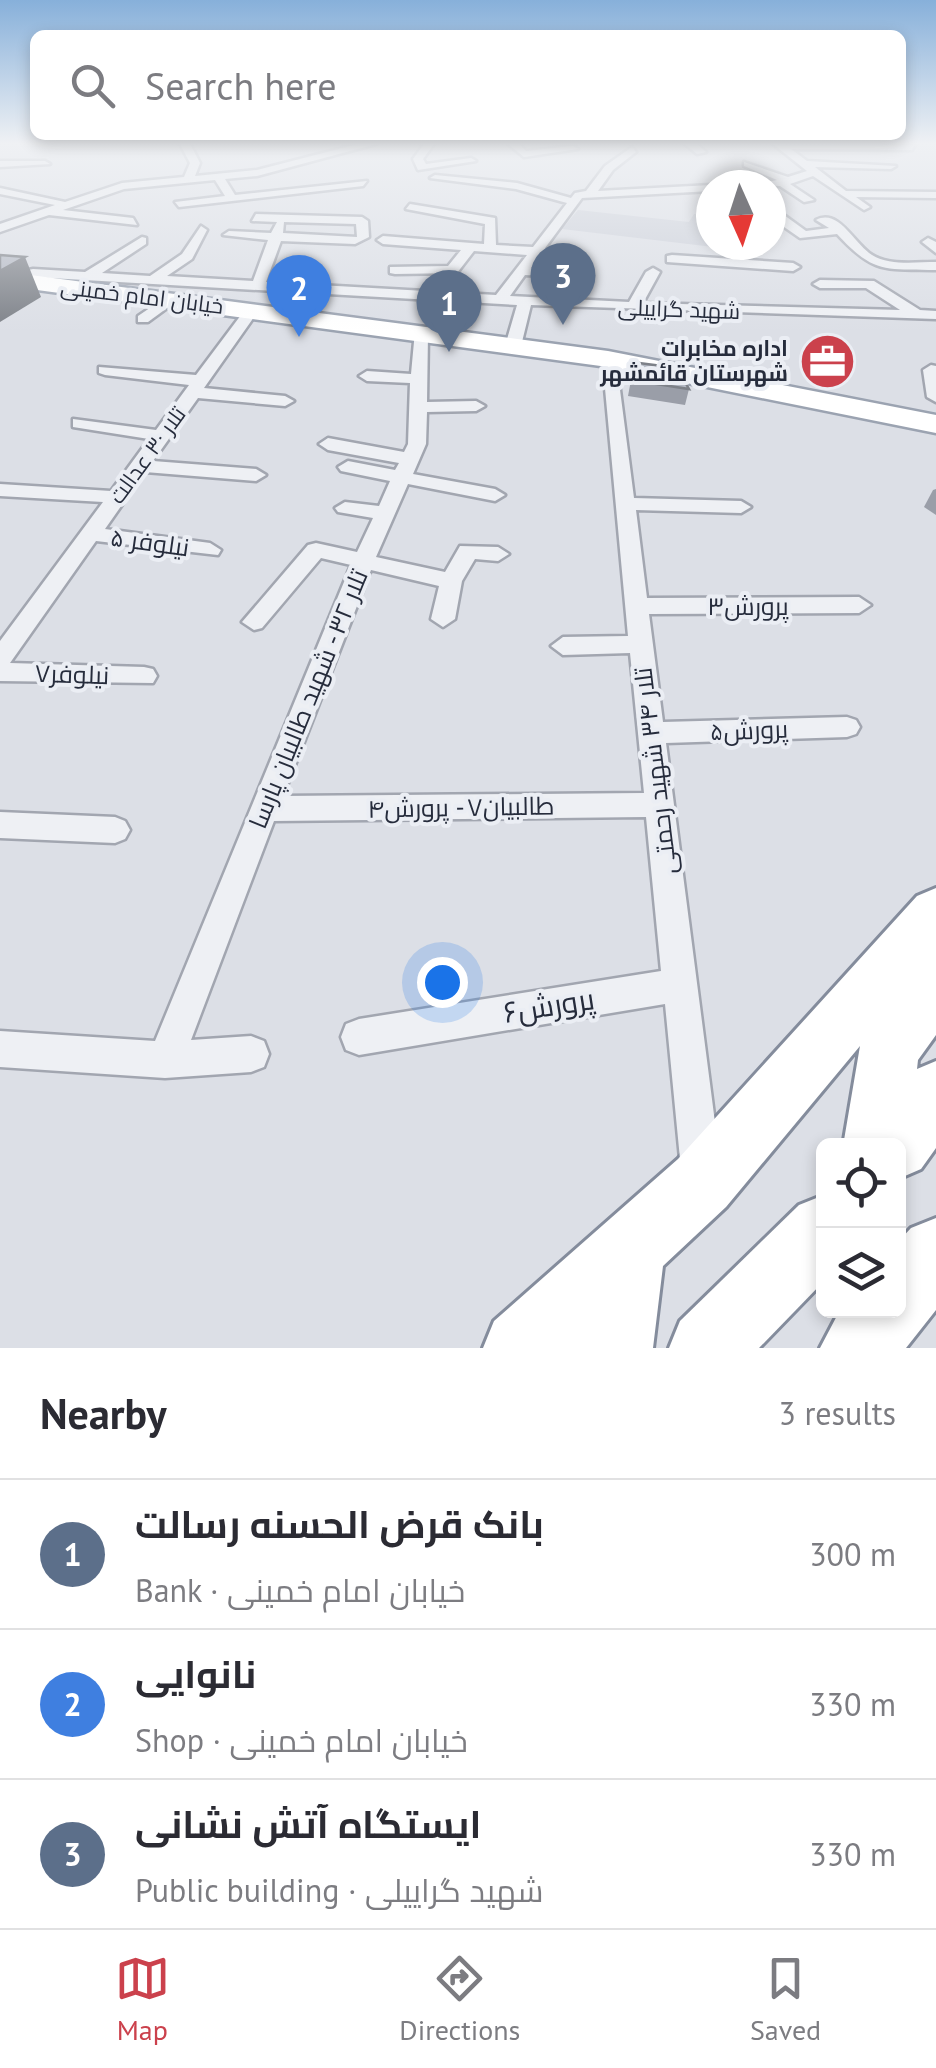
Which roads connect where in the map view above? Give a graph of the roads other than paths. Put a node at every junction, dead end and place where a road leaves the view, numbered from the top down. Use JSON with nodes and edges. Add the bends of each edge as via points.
{"nodes":[{"id":1,"x":55,"y":207,"type":"edge"},
{"id":2,"x":573,"y":207,"type":"edge"},
{"id":3,"x":410,"y":208,"type":"dead end"},
{"id":4,"x":41,"y":211,"type":"junction"},
{"id":5,"x":256,"y":218,"type":"dead end"},
{"id":6,"x":283,"y":218,"type":"junction"},
{"id":7,"x":822,"y":220,"type":"dead end"},
{"id":8,"x":132,"y":222,"type":"dead end"},
{"id":9,"x":786,"y":222,"type":"edge"},
{"id":10,"x":0,"y":228,"type":"edge"},
{"id":11,"x":201,"y":230,"type":"dead end"},
{"id":12,"x":229,"y":235,"type":"dead end"},
{"id":13,"x":848,"y":236,"type":"junction"},
{"id":14,"x":274,"y":237,"type":"junction"},
{"id":15,"x":142,"y":240,"type":"dead end"},
{"id":16,"x":384,"y":240,"type":"dead end"},
{"id":17,"x":786,"y":244,"type":"dead end"},
{"id":18,"x":472,"y":245,"type":"junction"},
{"id":19,"x":490,"y":246,"type":"junction"},
{"id":20,"x":538,"y":249,"type":"junction"},
{"id":21,"x":568,"y":254,"type":"dead end"},
{"id":22,"x":910,"y":255,"type":"dead end"},
{"id":23,"x":672,"y":259,"type":"dead end"},
{"id":24,"x":716,"y":264,"type":"junction"},
{"id":25,"x":930,"y":266,"type":"edge"},
{"id":26,"x":793,"y":267,"type":"dead end"},
{"id":27,"x":396,"y":270,"type":"dead end"},
{"id":28,"x":522,"y":271,"type":"junction"},
{"id":29,"x":653,"y":272,"type":"dead end"},
{"id":30,"x":366,"y":273,"type":"dead end"},
{"id":31,"x":574,"y":275,"type":"dead end"},
{"id":32,"x":88,"y":276,"type":"junction"},
{"id":33,"x":2,"y":279,"type":"edge"},
{"id":34,"x":724,"y":280,"type":"dead end"},
{"id":35,"x":820,"y":284,"type":"dead end"},
{"id":36,"x":143,"y":288,"type":"junction"},
{"id":37,"x":354,"y":292,"type":"junction"},
{"id":38,"x":732,"y":296,"type":"dead end"},
{"id":39,"x":256,"y":298,"type":"junction"},
{"id":40,"x":170,"y":300,"type":"junction"},
{"id":41,"x":498,"y":301,"type":"junction"},
{"id":42,"x":525,"y":302,"type":"junction"},
{"id":43,"x":634,"y":308,"type":"junction"},
{"id":44,"x":740,"y":312,"type":"junction"},
{"id":45,"x":918,"y":315,"type":"junction"},
{"id":46,"x":936,"y":315,"type":"edge"},
{"id":47,"x":143,"y":320,"type":"dead end"},
{"id":48,"x":420,"y":334,"type":"junction"},
{"id":49,"x":513,"y":346,"type":"junction"},
{"id":50,"x":608,"y":359,"type":"junction"},
{"id":51,"x":105,"y":370,"type":"dead end"},
{"id":52,"x":931,"y":370,"type":"dead end"},
{"id":53,"x":366,"y":376,"type":"dead end"},
{"id":54,"x":419,"y":380,"type":"junction"},
{"id":55,"x":197,"y":386,"type":"junction"},
{"id":56,"x":936,"y":398,"type":"edge"},
{"id":57,"x":286,"y":401,"type":"dead end"},
{"id":58,"x":476,"y":406,"type":"dead end"},
{"id":59,"x":418,"y":407,"type":"junction"},
{"id":60,"x":876,"y":412,"type":"junction"},
{"id":61,"x":79,"y":423,"type":"dead end"},
{"id":62,"x":936,"y":424,"type":"edge"},
{"id":63,"x":162,"y":436,"type":"junction"},
{"id":64,"x":328,"y":444,"type":"dead end"},
{"id":65,"x":936,"y":447,"type":"edge"},
{"id":66,"x":139,"y":466,"type":"junction"},
{"id":67,"x":348,"y":467,"type":"dead end"},
{"id":68,"x":406,"y":468,"type":"junction"},
{"id":69,"x":256,"y":475,"type":"dead end"},
{"id":70,"x":0,"y":490,"type":"edge"},
{"id":71,"x":494,"y":495,"type":"dead end"},
{"id":72,"x":118,"y":496,"type":"junction"},
{"id":73,"x":624,"y":504,"type":"junction"},
{"id":74,"x":741,"y":506,"type":"dead end"},
{"id":75,"x":345,"y":508,"type":"dead end"},
{"id":76,"x":386,"y":513,"type":"junction"},
{"id":77,"x":90,"y":534,"type":"junction"},
{"id":78,"x":210,"y":550,"type":"dead end"},
{"id":79,"x":498,"y":554,"type":"dead end"},
{"id":80,"x":364,"y":560,"type":"junction"},
{"id":81,"x":451,"y":581,"type":"junction"},
{"id":82,"x":859,"y":605,"type":"dead end"},
{"id":83,"x":636,"y":606,"type":"junction"},
{"id":84,"x":444,"y":618,"type":"dead end"},
{"id":85,"x":254,"y":622,"type":"dead end"},
{"id":86,"x":640,"y":644,"type":"junction"},
{"id":87,"x":563,"y":646,"type":"dead end"},
{"id":88,"x":0,"y":658,"type":"edge"},
{"id":89,"x":0,"y":672,"type":"edge"},
{"id":90,"x":144,"y":676,"type":"dead end"},
{"id":91,"x":847,"y":726,"type":"dead end"},
{"id":92,"x":650,"y":733,"type":"junction"},
{"id":93,"x":659,"y":805,"type":"junction"},
{"id":94,"x":264,"y":809,"type":"junction"},
{"id":95,"x":0,"y":825,"type":"edge"},
{"id":96,"x":115,"y":830,"type":"dead end"},
{"id":97,"x":936,"y":914,"type":"edge"},
{"id":98,"x":680,"y":985,"type":"junction"},
{"id":99,"x":936,"y":985,"type":"edge"},
{"id":100,"x":359,"y":1037,"type":"dead end"},
{"id":101,"x":0,"y":1049,"type":"edge"},
{"id":102,"x":251,"y":1054,"type":"dead end"},
{"id":103,"x":165,"y":1060,"type":"junction"},
{"id":104,"x":936,"y":1092,"type":"edge"},
{"id":105,"x":877,"y":1138,"type":"edge"},
{"id":106,"x":904,"y":1138,"type":"edge"},
{"id":107,"x":702,"y":1183,"type":"junction"},
{"id":108,"x":816,"y":1238,"type":"edge"},
{"id":109,"x":630,"y":1249,"type":"junction"},
{"id":110,"x":936,"y":1253,"type":"edge"},
{"id":111,"x":906,"y":1289,"type":"edge"},
{"id":112,"x":882,"y":1318,"type":"edge"},
{"id":113,"x":521,"y":1348,"type":"edge"},
{"id":114,"x":615,"y":1348,"type":"edge"},
{"id":115,"x":707,"y":1348,"type":"edge"},
{"id":116,"x":858,"y":1348,"type":"edge"}],
"edges":[{"from":1,"to":4,"type":"street"},
{"from":2,"to":20,"type":"street"},
{"from":3,"to":19,"type":"street","via":[[491,221]]},
{"from":4,"to":8,"type":"street"},
{"from":4,"to":10,"type":"street"},
{"from":5,"to":6,"type":"street"},
{"from":6,"to":14,"type":"street","name":"تلار ۳۰ عدالت"},
{"from":6,"to":14,"type":"street","via":[[362,222],[359,239]]},
{"from":7,"to":13,"type":"street"},
{"from":9,"to":13,"type":"street","via":[[804,235]]},
{"from":11,"to":36,"type":"street","via":[[188,256]]},
{"from":12,"to":14,"type":"street"},
{"from":13,"to":17,"type":"street"},
{"from":13,"to":25,"type":"street","via":[[876,263]]},
{"from":14,"to":39,"type":"street","name":"تلار ۳۰ عدالت"},
{"from":15,"to":32,"type":"street"},
{"from":16,"to":18,"type":"street"},
{"from":18,"to":19,"type":"street"},
{"from":18,"to":27,"type":"street","via":[[452,270]]},
{"from":19,"to":20,"type":"street"},
{"from":20,"to":21,"type":"street"},
{"from":20,"to":28,"type":"street"},
{"from":22,"to":25,"type":"street"},
{"from":23,"to":24,"type":"street"},
{"from":24,"to":26,"type":"street"},
{"from":24,"to":34,"type":"street"},
{"from":28,"to":31,"type":"street"},
{"from":28,"to":41,"type":"street"},
{"from":29,"to":43,"type":"street"},
{"from":30,"to":37,"type":"street"},
{"from":32,"to":33,"type":"street","name":"شهید گراییلی"},
{"from":32,"to":36,"type":"street","name":"شهید گراییلی"},
{"from":33,"to":36,"type":"main road","name":"خیابان امام خمینی"},
{"from":35,"to":45,"type":"street","via":[[870,284]]},
{"from":36,"to":39,"type":"street","name":"شهید گراییلی"},
{"from":36,"to":40,"type":"main road","name":"خیابان امام خمینی"},
{"from":37,"to":39,"type":"street","name":"شهید گراییلی"},
{"from":37,"to":41,"type":"street","name":"شهید گراییلی"},
{"from":38,"to":44,"type":"street"},
{"from":39,"to":40,"type":"main road","name":"خیابان امام خمینی"},
{"from":39,"to":48,"type":"main road","name":"خیابان امام خمینی"},
{"from":39,"to":55,"type":"street","name":"تلار ۳۰ عدالت"},
{"from":40,"to":47,"type":"street"},
{"from":41,"to":42,"type":"street","name":"شهید گراییلی"},
{"from":42,"to":43,"type":"street","name":"شهید گراییلی"},
{"from":42,"to":49,"type":"street"},
{"from":43,"to":44,"type":"street","name":"شهید گراییلی"},
{"from":44,"to":45,"type":"street","name":"شهید گراییلی"},
{"from":45,"to":46,"type":"street","name":"شهید گراییلی"},
{"from":48,"to":49,"type":"main road","name":"خیابان امام خمینی"},
{"from":48,"to":54,"type":"street","name":"تلار ۳۲ - شهید طالبیان پارسا"},
{"from":49,"to":50,"type":"main road","name":"خیابان امام خمینی"},
{"from":50,"to":60,"type":"main road","name":"خیابان امام خمینی"},
{"from":50,"to":73,"type":"street","name":"تلار ۳۴ شهید رحمتی"},
{"from":51,"to":55,"type":"street"},
{"from":52,"to":56,"type":"street"},
{"from":53,"to":54,"type":"street"},
{"from":54,"to":59,"type":"street","name":"تلار ۳۲ - شهید طالبیان پارسا"},
{"from":55,"to":57,"type":"street"},
{"from":55,"to":63,"type":"street","name":"تلار ۳۰ عدالت"},
{"from":58,"to":59,"type":"street"},
{"from":59,"to":68,"type":"street","name":"تلار ۳۲ - شهید طالبیان پارسا","via":[[417,444]]},
{"from":60,"to":62,"type":"main road","name":"خیابان امام خمینی"},
{"from":60,"to":65,"type":"main road","name":"خیابان امام خمینی"},
{"from":61,"to":63,"type":"street"},
{"from":63,"to":66,"type":"street","name":"تلار ۳۰ عدالت"},
{"from":64,"to":68,"type":"street"},
{"from":66,"to":69,"type":"street"},
{"from":66,"to":72,"type":"street","name":"تلار ۳۰ عدالت"},
{"from":67,"to":68,"type":"street"},
{"from":68,"to":71,"type":"street"},
{"from":68,"to":76,"type":"street","name":"تلار ۳۲ - شهید طالبیان پارسا"},
{"from":70,"to":72,"type":"street"},
{"from":72,"to":77,"type":"street","name":"تلار ۳۰ عدالت"},
{"from":73,"to":74,"type":"street"},
{"from":73,"to":83,"type":"street","name":"تلار ۳۴ شهید رحمتی"},
{"from":75,"to":76,"type":"street"},
{"from":76,"to":80,"type":"street","name":"تلار ۳۲ - شهید طالبیان پارسا"},
{"from":77,"to":78,"type":"street","name":"نیلوفر ۵"},
{"from":77,"to":88,"type":"street","name":"تلار ۳۰ عدالت"},
{"from":79,"to":81,"type":"street","via":[[468,551]]},
{"from":80,"to":81,"type":"street"},
{"from":80,"to":85,"type":"street","via":[[316,550]]},
{"from":80,"to":94,"type":"street","name":"تلار ۳۲ - شهید طالبیان پارسا"},
{"from":81,"to":84,"type":"street"},
{"from":82,"to":83,"type":"street","name":"پرورش۳"},
{"from":83,"to":86,"type":"street","name":"تلار ۳۴ شهید رحمتی"},
{"from":86,"to":87,"type":"street"},
{"from":86,"to":92,"type":"street","name":"تلار ۳۴ شهید رحمتی"},
{"from":89,"to":90,"type":"street","name":"نیلوفر۷"},
{"from":91,"to":92,"type":"street","name":"پرورش۵"},
{"from":92,"to":93,"type":"street","name":"تلار ۳۴ شهید رحمتی"},
{"from":93,"to":94,"type":"street","name":"طالبیان۷ - پرورش۴"},
{"from":93,"to":98,"type":"street","name":"تلار ۳۴ شهید رحمتی"},
{"from":94,"to":103,"type":"street","name":"تلار ۳۲ - شهید طالبیان پارسا"},
{"from":95,"to":96,"type":"street"},
{"from":97,"to":107,"type":"highway"},
{"from":98,"to":100,"type":"street","name":"پرورش۶"},
{"from":98,"to":107,"type":"street","name":"تلار ۳۴ شهید رحمتی"},
{"from":99,"to":105,"type":"highway","via":[[889,1050]]},
{"from":101,"to":103,"type":"street"},
{"from":102,"to":103,"type":"street"},
{"from":104,"to":106,"type":"highway"},
{"from":107,"to":109,"type":"highway"},
{"from":108,"to":115,"type":"highway"},
{"from":109,"to":113,"type":"highway"},
{"from":109,"to":114,"type":"highway"},
{"from":110,"to":111,"type":"highway"},
{"from":112,"to":116,"type":"highway"}]}
